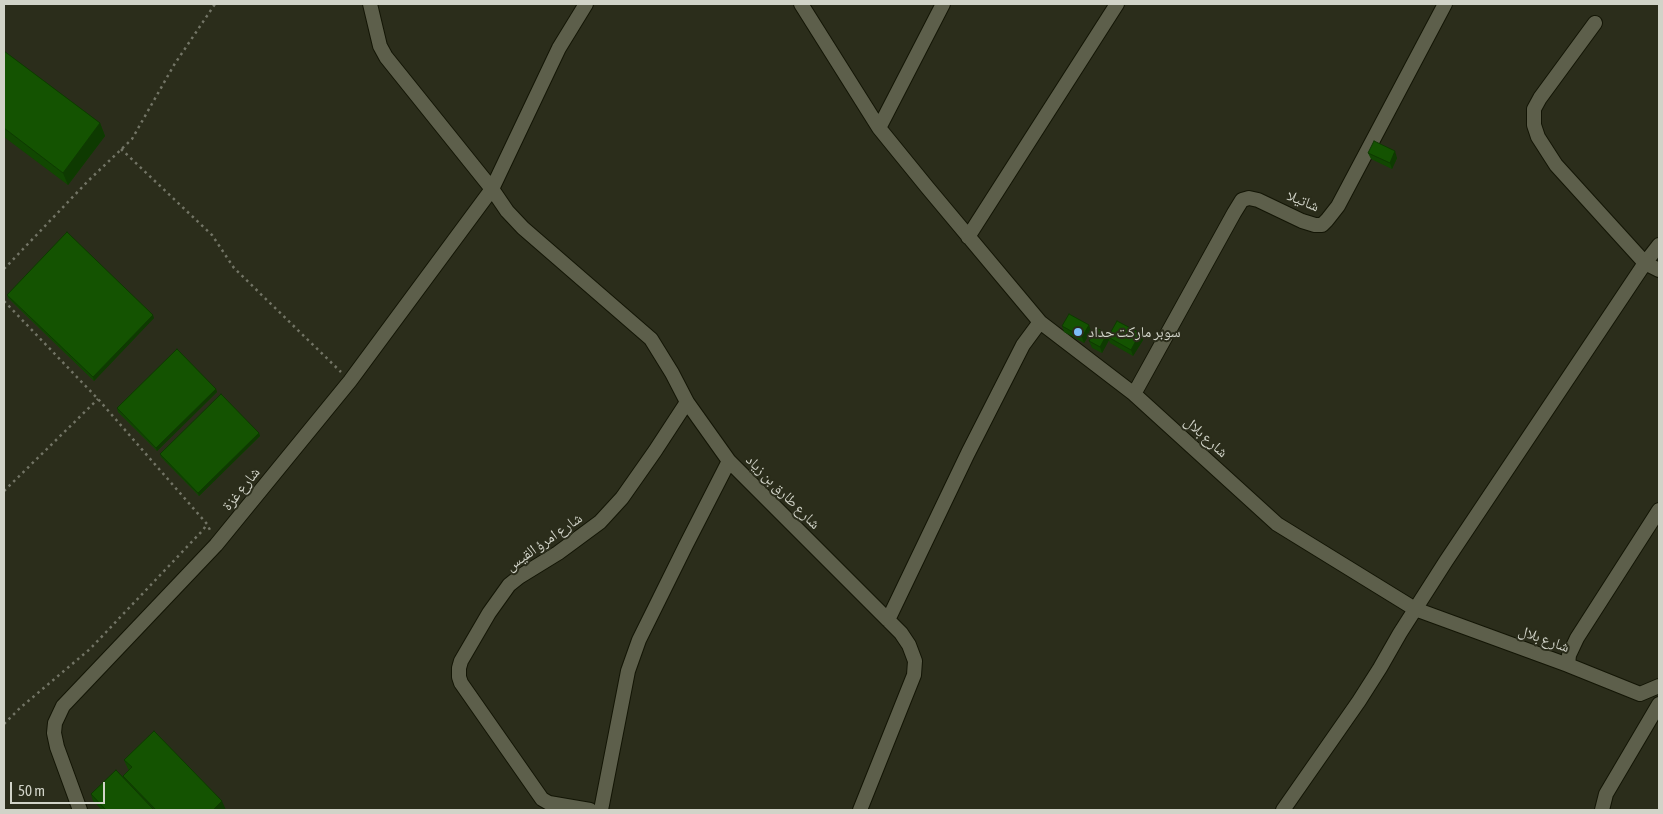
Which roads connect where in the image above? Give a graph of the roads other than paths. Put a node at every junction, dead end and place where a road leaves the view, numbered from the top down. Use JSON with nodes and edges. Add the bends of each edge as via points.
{"nodes":[{"id":1,"x":370,"y":4,"type":"edge"},
{"id":2,"x":586,"y":4,"type":"edge"},
{"id":3,"x":801,"y":4,"type":"edge"},
{"id":4,"x":944,"y":4,"type":"edge"},
{"id":5,"x":1116,"y":4,"type":"edge"},
{"id":6,"x":1445,"y":4,"type":"edge"},
{"id":7,"x":1596,"y":23,"type":"dead end"},
{"id":8,"x":880,"y":128,"type":"junction"},
{"id":9,"x":492,"y":189,"type":"junction"},
{"id":10,"x":968,"y":237,"type":"junction"},
{"id":11,"x":1659,"y":245,"type":"edge"},
{"id":12,"x":1645,"y":263,"type":"junction"},
{"id":13,"x":1659,"y":270,"type":"edge"},
{"id":14,"x":1040,"y":322,"type":"junction"},
{"id":15,"x":1134,"y":394,"type":"junction"},
{"id":16,"x":687,"y":402,"type":"junction"},
{"id":17,"x":729,"y":461,"type":"junction"},
{"id":18,"x":1659,"y":510,"type":"edge"},
{"id":19,"x":1415,"y":609,"type":"junction"},
{"id":20,"x":888,"y":620,"type":"junction"},
{"id":21,"x":1568,"y":665,"type":"junction"},
{"id":22,"x":1659,"y":685,"type":"edge"},
{"id":23,"x":1640,"y":694,"type":"junction"},
{"id":24,"x":1656,"y":709,"type":"edge"},
{"id":25,"x":80,"y":810,"type":"edge"},
{"id":26,"x":590,"y":810,"type":"edge"},
{"id":27,"x":601,"y":810,"type":"edge"},
{"id":28,"x":860,"y":810,"type":"edge"},
{"id":29,"x":1283,"y":810,"type":"edge"},
{"id":30,"x":1602,"y":810,"type":"edge"}],
"edges":[{"from":1,"to":9,"type":"street","via":[[380,46],[386,57]]},
{"from":2,"to":9,"type":"street","name":"شارع غزة","via":[[560,48]]},
{"from":3,"to":8,"type":"street","name":"شارع بلال"},
{"from":4,"to":8,"type":"street"},
{"from":5,"to":10,"type":"street"},
{"from":6,"to":15,"type":"street","name":"شاتيلا","via":[[1338,206],[1327,220],[1322,225],[1315,225],[1258,200],[1242,200]]},
{"from":7,"to":12,"type":"street","via":[[1540,98],[1534,109],[1534,125],[1556,165]]},
{"from":8,"to":10,"type":"street","name":"شارع بلال"},
{"from":9,"to":16,"type":"street","via":[[523,228],[651,339]]},
{"from":9,"to":25,"type":"street","name":"شارع غزة","via":[[350,381],[216,545],[63,706],[54,733]]},
{"from":10,"to":14,"type":"street","name":"شارع بلال"},
{"from":11,"to":12,"type":"street"},
{"from":12,"to":13,"type":"street"},
{"from":12,"to":19,"type":"street"},
{"from":14,"to":15,"type":"street","name":"شارع بلال"},
{"from":14,"to":20,"type":"street","via":[[1023,345]]},
{"from":15,"to":19,"type":"street","name":"شارع بلال","via":[[1278,524]]},
{"from":16,"to":17,"type":"street"},
{"from":16,"to":26,"type":"street","name":"شارع امرؤ القيس","via":[[628,490],[600,522],[509,586],[489,613],[459,668],[462,683],[542,799]]},
{"from":17,"to":20,"type":"street","name":"شارع طارق بن زياد"},
{"from":17,"to":27,"type":"street","name":"شارع طارق بن زياد","via":[[628,671]]},
{"from":18,"to":21,"type":"street","via":[[1577,638]]},
{"from":19,"to":21,"type":"street","name":"شارع بلال"},
{"from":19,"to":29,"type":"street","via":[[1359,701]]},
{"from":20,"to":28,"type":"street","name":"شارع طارق بن زياد","via":[[909,645],[915,661],[914,675]]},
{"from":21,"to":23,"type":"street","name":"شارع بلال"},
{"from":22,"to":23,"type":"street"},
{"from":23,"to":24,"type":"street","via":[[1648,698]]},
{"from":24,"to":30,"type":"street","via":[[1606,794]]}]}
